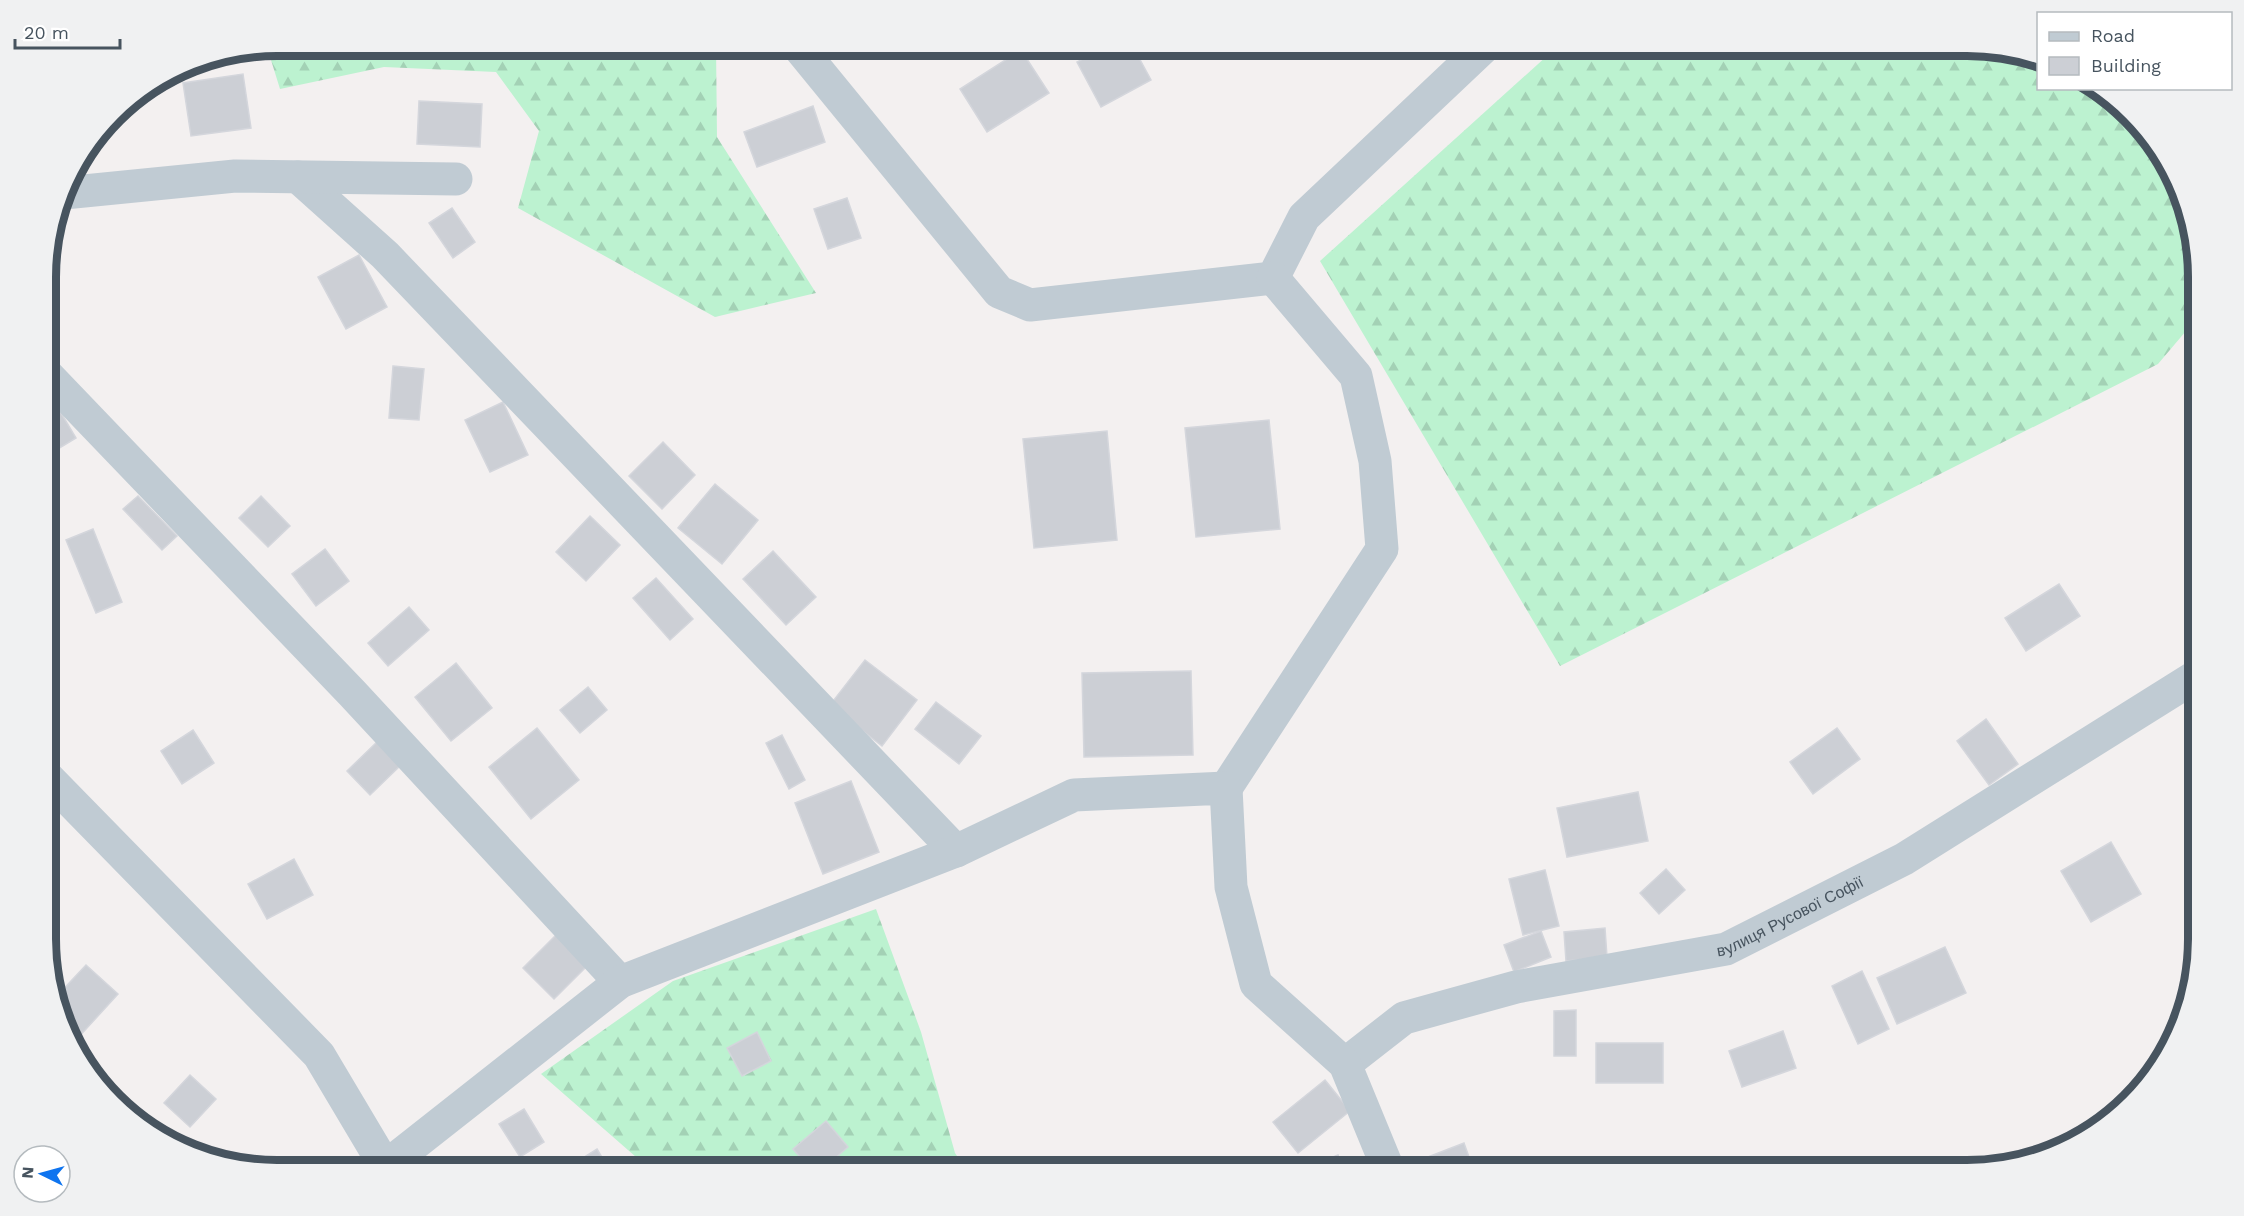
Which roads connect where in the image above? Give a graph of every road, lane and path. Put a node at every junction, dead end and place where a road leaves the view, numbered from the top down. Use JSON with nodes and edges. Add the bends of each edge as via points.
{"nodes":[{"id":1,"x":805,"y":56,"type":"edge"},
{"id":2,"x":1474,"y":56,"type":"edge"},
{"id":3,"x":298,"y":177,"type":"junction"},
{"id":4,"x":456,"y":179,"type":"dead end"},
{"id":5,"x":72,"y":192,"type":"edge"},
{"id":6,"x":1273,"y":278,"type":"junction"},
{"id":7,"x":56,"y":384,"type":"edge"},
{"id":8,"x":2188,"y":681,"type":"edge"},
{"id":9,"x":56,"y":786,"type":"edge"},
{"id":10,"x":1226,"y":789,"type":"junction"},
{"id":11,"x":956,"y":850,"type":"junction"},
{"id":12,"x":620,"y":982,"type":"junction"},
{"id":13,"x":1345,"y":1064,"type":"junction"},
{"id":14,"x":379,"y":1160,"type":"edge"},
{"id":15,"x":398,"y":1160,"type":"edge"},
{"id":16,"x":1384,"y":1160,"type":"edge"}],
"edges":[{"from":1,"to":6,"type":"street","via":[[999,292],[1030,305]]},
{"from":2,"to":6,"type":"street","via":[[1304,217]]},
{"from":3,"to":4,"type":"street"},
{"from":3,"to":5,"type":"street","via":[[235,176]]},
{"from":3,"to":11,"type":"street","via":[[385,255]]},
{"from":6,"to":10,"type":"street","via":[[1356,376],[1375,461],[1382,549]]},
{"from":7,"to":12,"type":"street","via":[[352,693]]},
{"from":8,"to":13,"type":"street","name":"вулиця Русової Софії","via":[[1904,859],[1726,949],[1516,987],[1404,1018]]},
{"from":9,"to":14,"type":"street","via":[[319,1055]]},
{"from":10,"to":11,"type":"street","via":[[1074,795]]},
{"from":10,"to":13,"type":"street","via":[[1231,887],[1256,984]]},
{"from":11,"to":12,"type":"street"},
{"from":12,"to":15,"type":"street"},
{"from":13,"to":16,"type":"street"}]}
